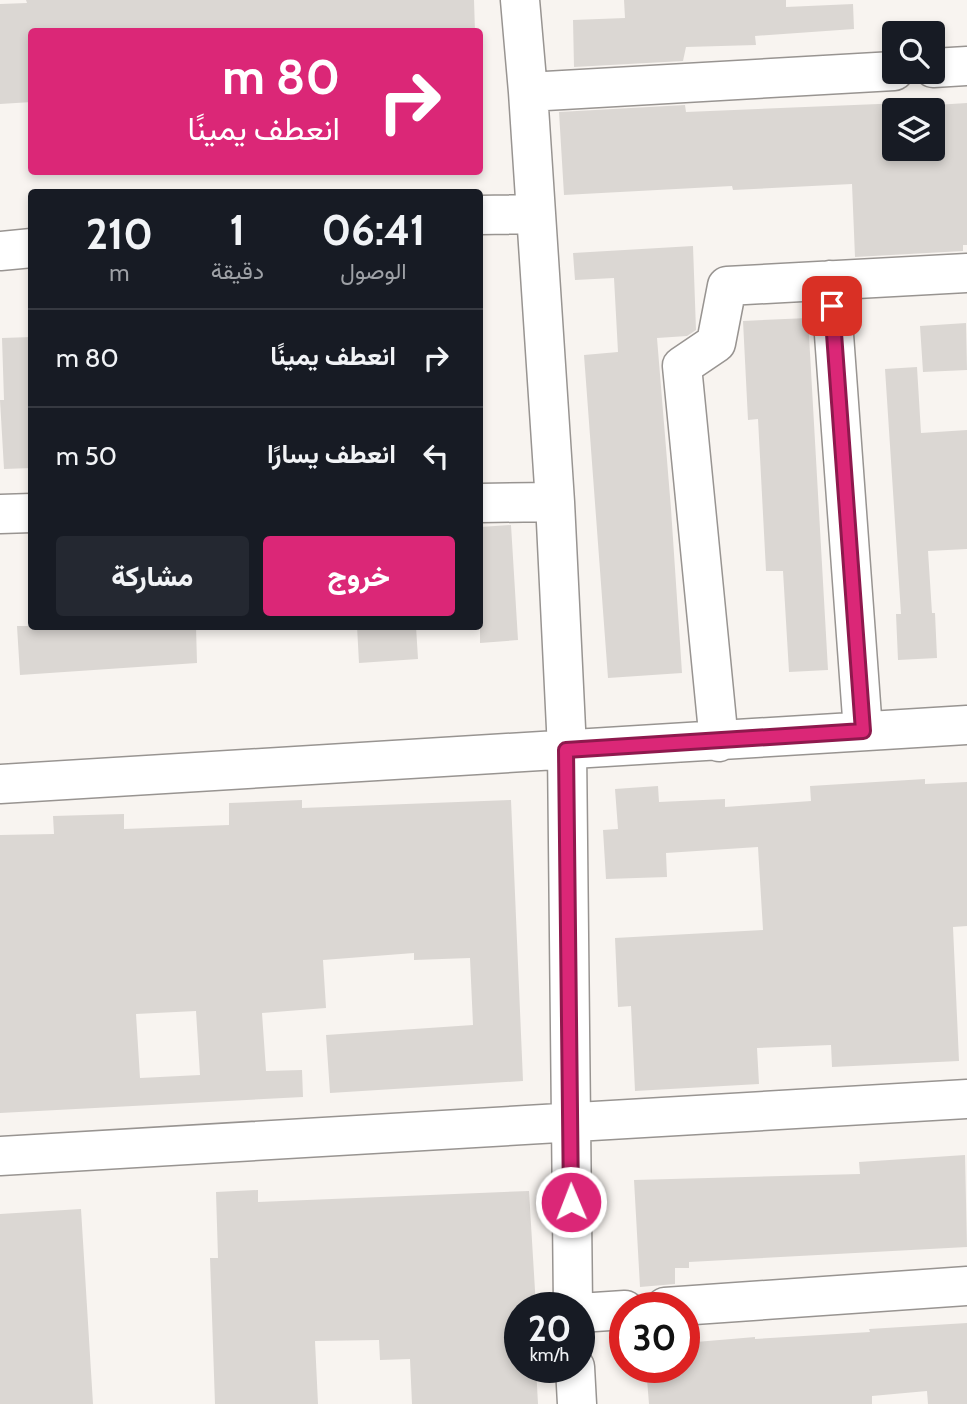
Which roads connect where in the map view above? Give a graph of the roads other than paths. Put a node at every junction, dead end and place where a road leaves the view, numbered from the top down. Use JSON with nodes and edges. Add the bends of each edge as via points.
{"nodes":[{"id":1,"x":520,"y":0,"type":"edge"},
{"id":2,"x":967,"y":66,"type":"edge"},
{"id":3,"x":945,"y":67,"type":"edge"},
{"id":4,"x":882,"y":72,"type":"edge"},
{"id":5,"x":528,"y":92,"type":"junction"},
{"id":6,"x":536,"y":214,"type":"junction"},
{"id":7,"x":483,"y":215,"type":"edge"},
{"id":8,"x":28,"y":248,"type":"edge"},
{"id":9,"x":0,"y":251,"type":"edge"},
{"id":10,"x":967,"y":273,"type":"edge"},
{"id":11,"x":830,"y":280,"type":"junction"},
{"id":12,"x":555,"y":502,"type":"junction"},
{"id":13,"x":483,"y":503,"type":"edge"},
{"id":14,"x":28,"y":513,"type":"edge"},
{"id":15,"x":0,"y":514,"type":"edge"},
{"id":16,"x":967,"y":725,"type":"edge"},
{"id":17,"x":863,"y":731,"type":"junction"},
{"id":18,"x":719,"y":742,"type":"junction"},
{"id":19,"x":566,"y":750,"type":"junction"},
{"id":20,"x":0,"y":766,"type":"edge"},
{"id":21,"x":0,"y":784,"type":"edge"},
{"id":22,"x":967,"y":1099,"type":"edge"},
{"id":23,"x":569,"y":1123,"type":"junction"},
{"id":24,"x":0,"y":1156,"type":"edge"},
{"id":25,"x":967,"y":1286,"type":"edge"},
{"id":26,"x":573,"y":1292,"type":"edge"},
{"id":27,"x":700,"y":1305,"type":"edge"},
{"id":28,"x":576,"y":1383,"type":"edge"},
{"id":29,"x":577,"y":1404,"type":"edge"}],
"edges":[{"from":1,"to":5,"type":"street"},
{"from":2,"to":3,"type":"street"},
{"from":4,"to":5,"type":"street"},
{"from":5,"to":6,"type":"street"},
{"from":6,"to":7,"type":"street"},
{"from":6,"to":12,"type":"street"},
{"from":8,"to":9,"type":"street"},
{"from":10,"to":11,"type":"street"},
{"from":11,"to":17,"type":"street"},
{"from":11,"to":18,"type":"street","via":[[727,286],[716,343],[682,366]]},
{"from":12,"to":13,"type":"street"},
{"from":12,"to":19,"type":"street"},
{"from":14,"to":15,"type":"street"},
{"from":16,"to":17,"type":"street"},
{"from":17,"to":18,"type":"street"},
{"from":18,"to":19,"type":"street"},
{"from":19,"to":21,"type":"street"},
{"from":19,"to":23,"type":"street"},
{"from":20,"to":21,"type":"street"},
{"from":22,"to":23,"type":"street"},
{"from":23,"to":24,"type":"street"},
{"from":23,"to":26,"type":"street"},
{"from":25,"to":27,"type":"street"},
{"from":28,"to":29,"type":"street"}]}
